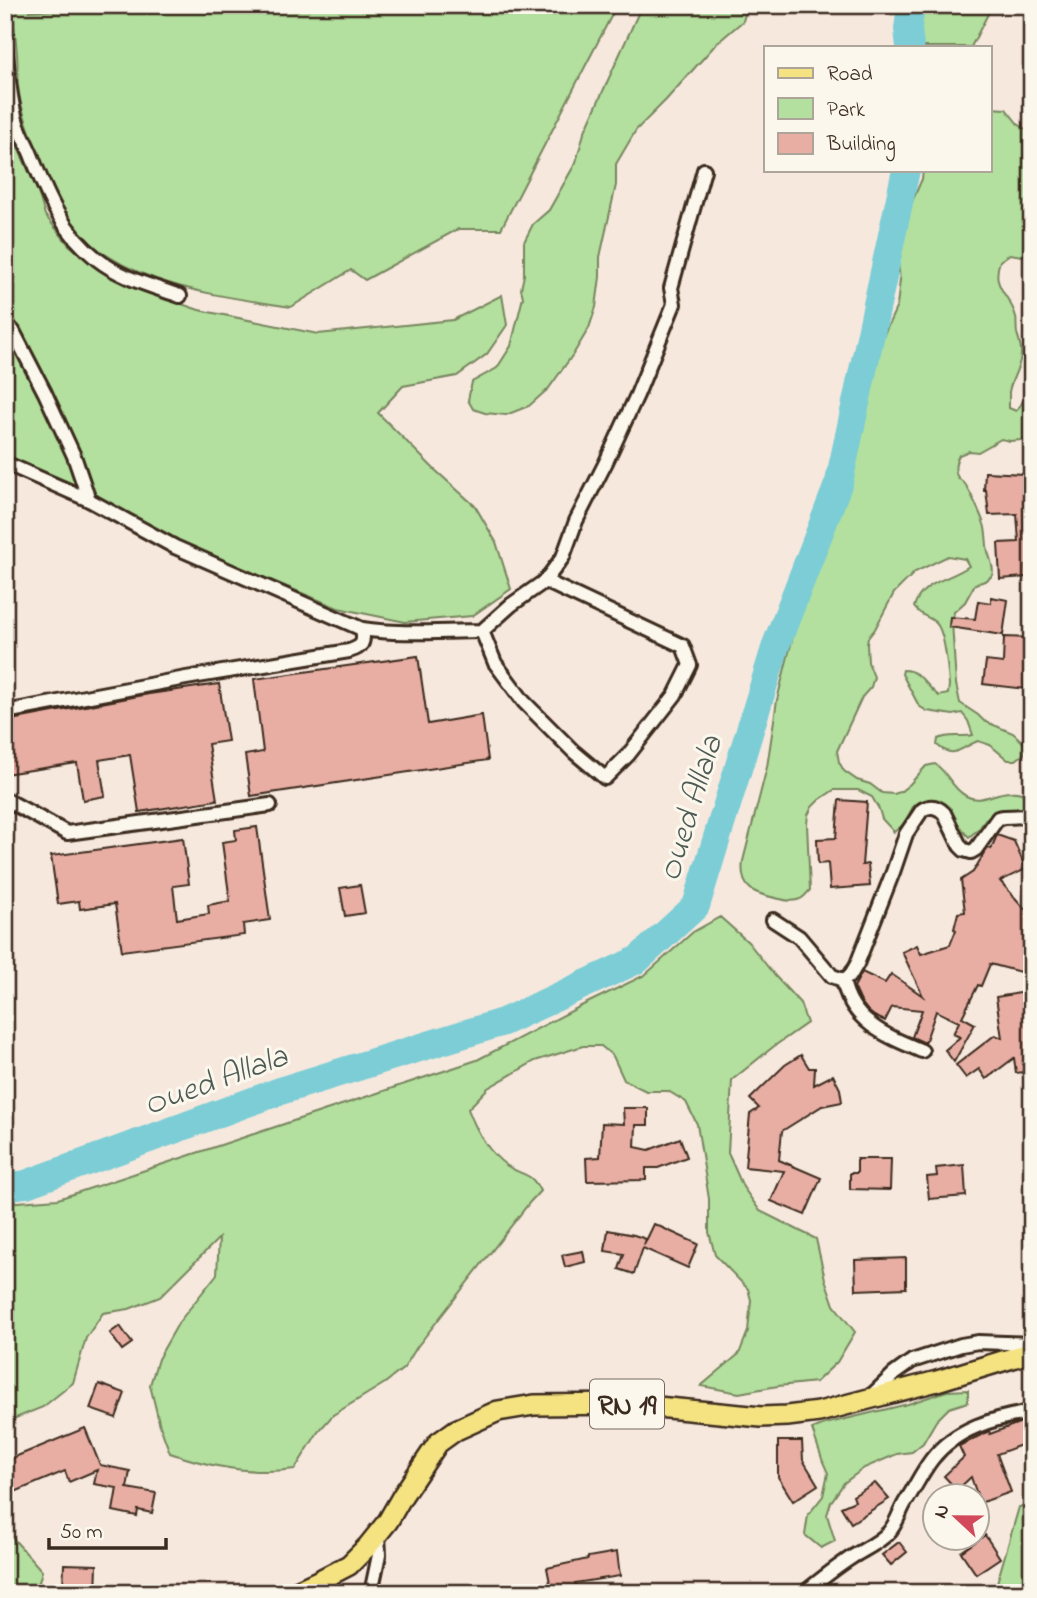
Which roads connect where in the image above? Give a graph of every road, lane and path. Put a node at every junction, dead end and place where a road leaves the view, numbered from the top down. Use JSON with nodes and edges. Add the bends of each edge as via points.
{"nodes":[{"id":1,"x":5,"y":44,"type":"edge"},
{"id":2,"x":704,"y":170,"type":"dead end"},
{"id":3,"x":180,"y":296,"type":"dead end"},
{"id":4,"x":5,"y":323,"type":"edge"},
{"id":5,"x":5,"y":464,"type":"edge"},
{"id":6,"x":89,"y":500,"type":"junction"},
{"id":7,"x":545,"y":581,"type":"junction"},
{"id":8,"x":362,"y":629,"type":"junction"},
{"id":9,"x":482,"y":631,"type":"junction"},
{"id":10,"x":5,"y":712,"type":"edge"},
{"id":11,"x":5,"y":799,"type":"edge"},
{"id":12,"x":270,"y":805,"type":"dead end"},
{"id":13,"x":1032,"y":816,"type":"edge"},
{"id":14,"x":773,"y":920,"type":"dead end"},
{"id":15,"x":843,"y":980,"type":"junction"},
{"id":16,"x":922,"y":1051,"type":"dead end"},
{"id":17,"x":1032,"y":1344,"type":"edge"},
{"id":18,"x":1032,"y":1352,"type":"edge"},
{"id":19,"x":867,"y":1399,"type":"junction"},
{"id":20,"x":1032,"y":1412,"type":"edge"},
{"id":21,"x":378,"y":1533,"type":"junction"},
{"id":22,"x":292,"y":1593,"type":"edge"},
{"id":23,"x":371,"y":1593,"type":"edge"},
{"id":24,"x":804,"y":1593,"type":"edge"}],
"edges":[{"from":1,"to":3,"type":"street","via":[[17,123],[60,218],[99,260],[132,279]]},
{"from":2,"to":7,"type":"street","via":[[671,288],[674,304],[563,558]]},
{"from":4,"to":6,"type":"street","via":[[45,393]]},
{"from":5,"to":6,"type":"street"},
{"from":6,"to":8,"type":"street","via":[[175,547]]},
{"from":7,"to":9,"type":"street"},
{"from":7,"to":9,"type":"street","via":[[683,646],[690,665],[675,695],[606,778],[524,702],[495,663]]},
{"from":8,"to":9,"type":"street","via":[[388,633]]},
{"from":8,"to":10,"type":"street","via":[[362,644],[349,651]]},
{"from":11,"to":12,"type":"street","via":[[67,833]]},
{"from":13,"to":15,"type":"street","via":[[998,818],[971,852],[961,848],[939,808],[922,810],[906,834],[857,964]]},
{"from":14,"to":15,"type":"street","via":[[799,937],[832,976]]},
{"from":15,"to":16,"type":"street","via":[[854,1008],[871,1026]]},
{"from":17,"to":19,"type":"street","via":[[978,1342],[924,1357],[894,1374]]},
{"from":18,"to":19,"type":"main road","number":"RN 19"},
{"from":19,"to":21,"type":"main road","number":"RN 19","via":[[819,1412],[761,1417],[626,1404],[534,1405],[498,1412],[438,1443]]},
{"from":20,"to":24,"type":"street","via":[[984,1422],[941,1449],[886,1536]]},
{"from":21,"to":22,"type":"main road","number":"RN 19","via":[[349,1565]]},
{"from":21,"to":23,"type":"street","via":[[379,1555]]}]}
